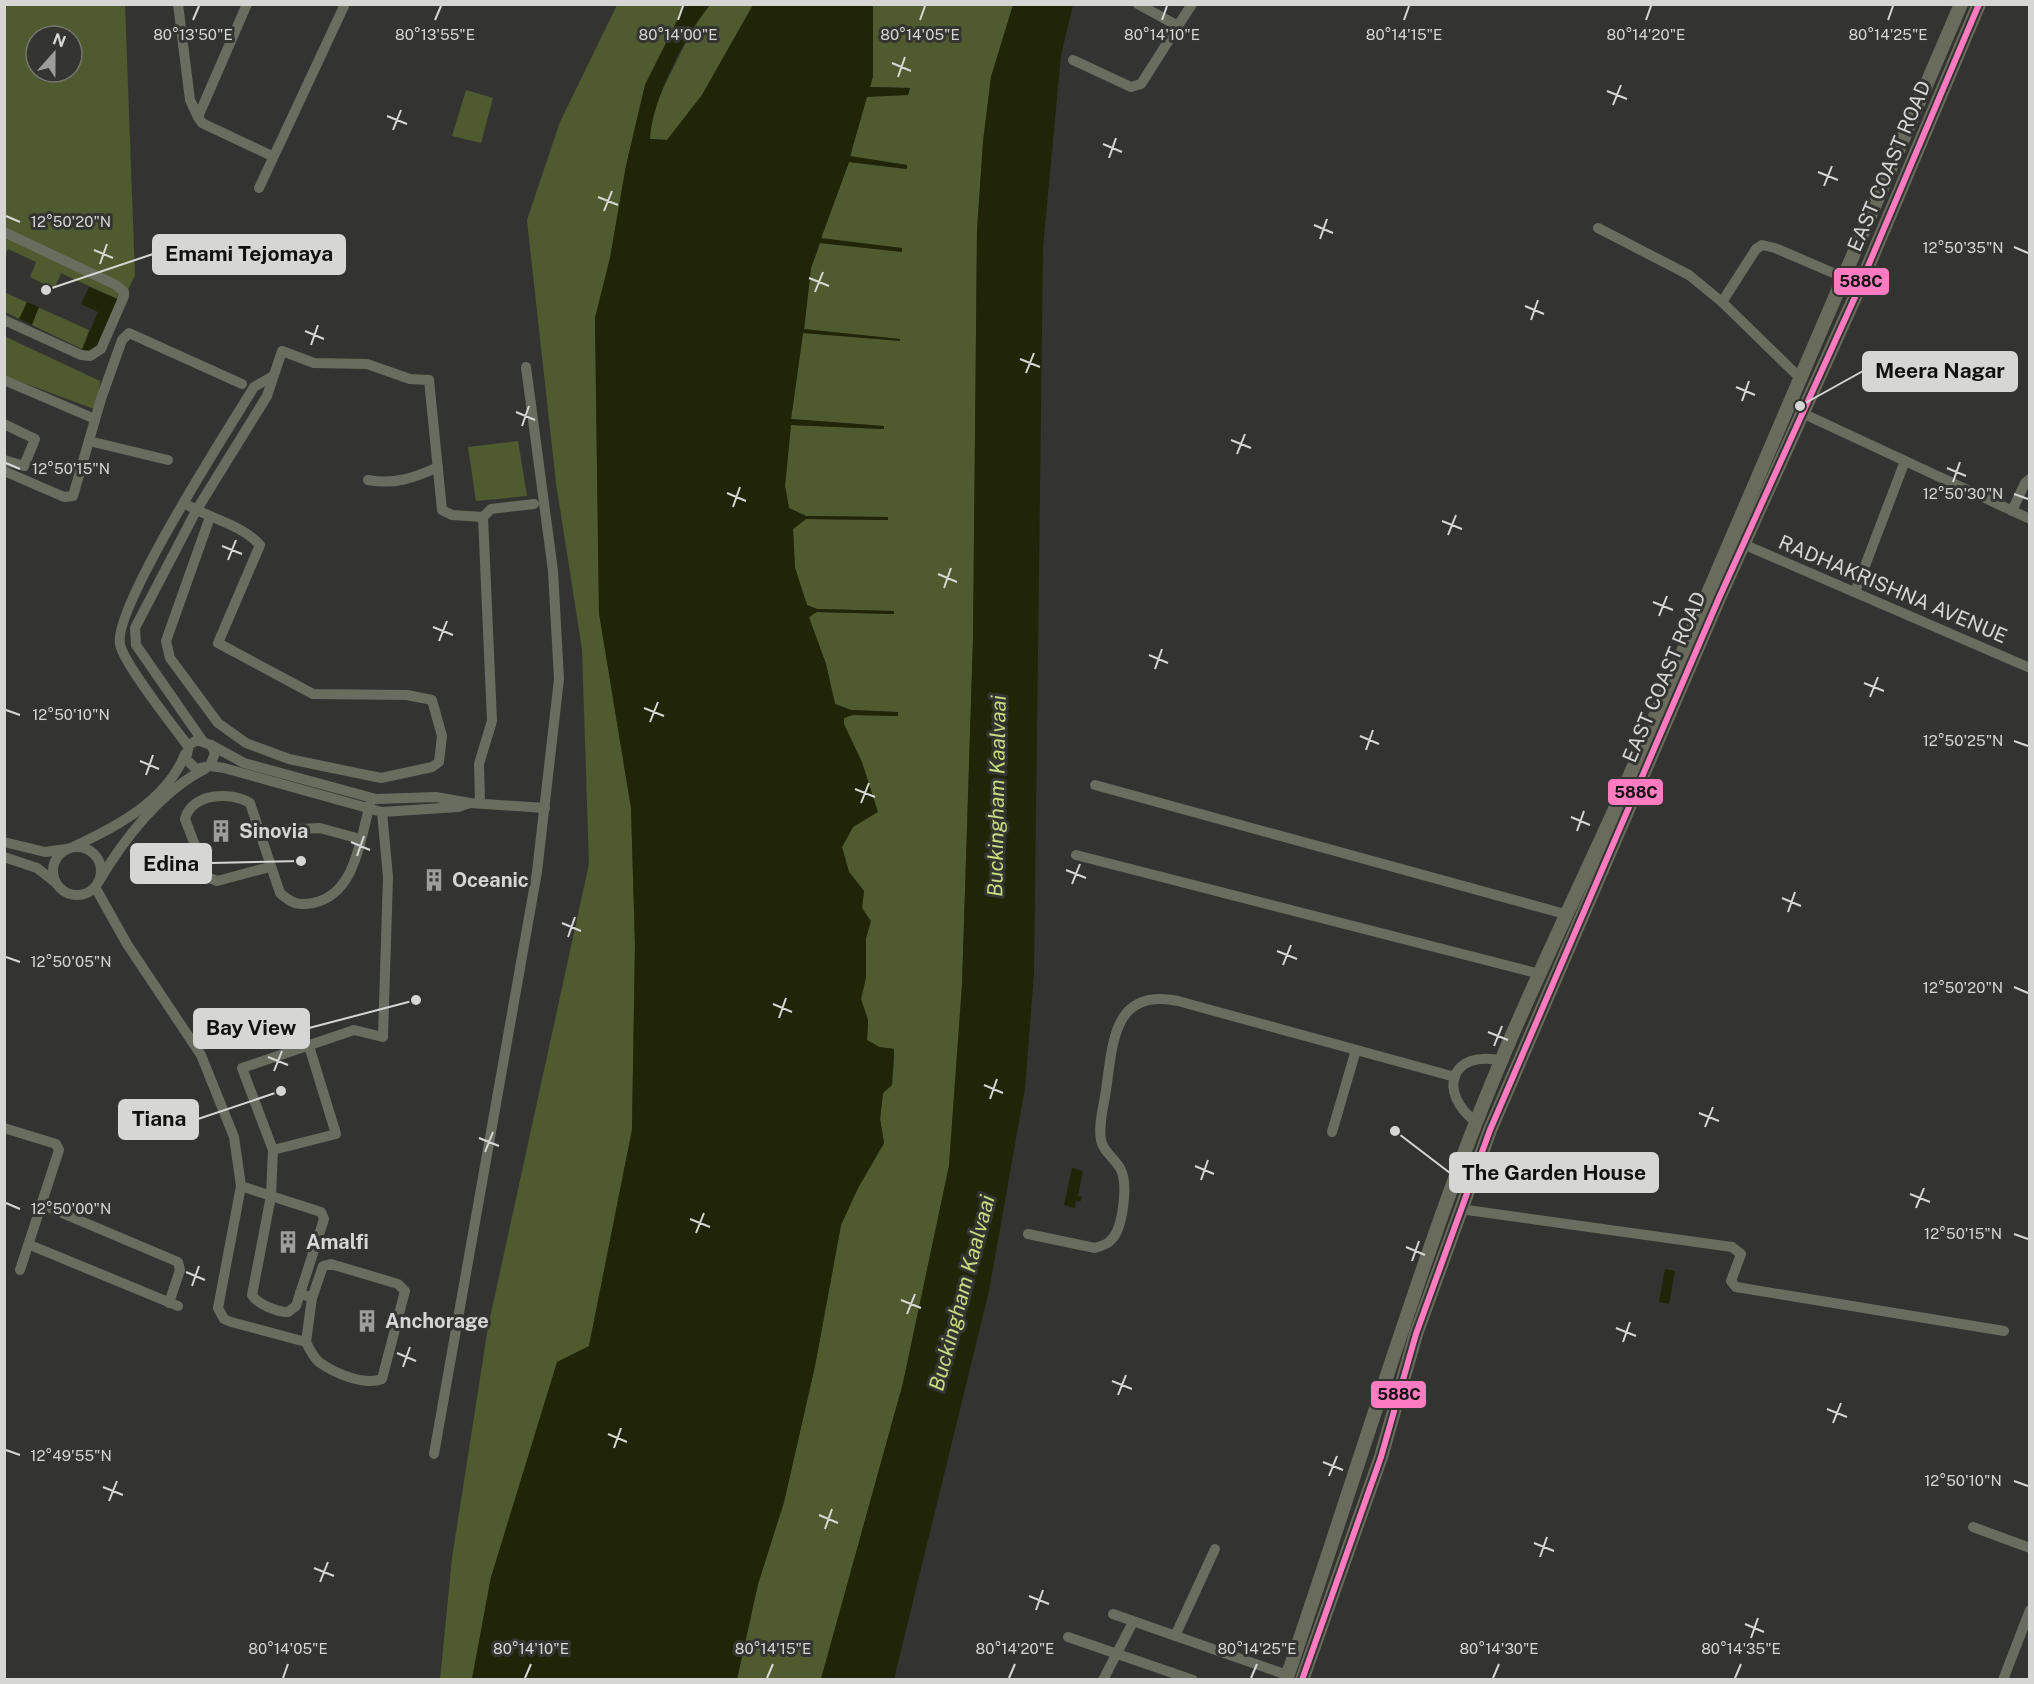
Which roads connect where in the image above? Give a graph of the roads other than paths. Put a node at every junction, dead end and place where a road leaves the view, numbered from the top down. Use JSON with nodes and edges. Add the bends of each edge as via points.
{"nodes":[{"id":1,"x":178,"y":4,"type":"edge"},
{"id":2,"x":247,"y":4,"type":"edge"},
{"id":3,"x":345,"y":4,"type":"edge"},
{"id":4,"x":1138,"y":4,"type":"edge"},
{"id":5,"x":1192,"y":4,"type":"edge"},
{"id":6,"x":1979,"y":4,"type":"edge"},
{"id":7,"x":1961,"y":5,"type":"edge"},
{"id":8,"x":1179,"y":26,"type":"junction"},
{"id":9,"x":1073,"y":60,"type":"dead end"},
{"id":10,"x":198,"y":117,"type":"junction"},
{"id":11,"x":272,"y":156,"type":"junction"},
{"id":12,"x":259,"y":188,"type":"dead end"},
{"id":13,"x":1598,"y":228,"type":"dead end"},
{"id":14,"x":4,"y":232,"type":"edge"},
{"id":15,"x":1845,"y":278,"type":"junction"},
{"id":16,"x":1722,"y":302,"type":"junction"},
{"id":17,"x":4,"y":320,"type":"edge"},
{"id":18,"x":526,"y":367,"type":"dead end"},
{"id":19,"x":273,"y":376,"type":"junction"},
{"id":20,"x":4,"y":380,"type":"edge"},
{"id":21,"x":1801,"y":380,"type":"junction"},
{"id":22,"x":242,"y":384,"type":"dead end"},
{"id":23,"x":1802,"y":413,"type":"junction"},
{"id":24,"x":95,"y":419,"type":"junction"},
{"id":25,"x":4,"y":424,"type":"edge"},
{"id":26,"x":89,"y":441,"type":"junction"},
{"id":27,"x":4,"y":460,"type":"edge"},
{"id":28,"x":168,"y":460,"type":"dead end"},
{"id":29,"x":1905,"y":461,"type":"junction"},
{"id":30,"x":438,"y":466,"type":"junction"},
{"id":31,"x":4,"y":471,"type":"edge"},
{"id":32,"x":2030,"y":479,"type":"edge"},
{"id":33,"x":368,"y":480,"type":"dead end"},
{"id":34,"x":184,"y":503,"type":"junction"},
{"id":35,"x":534,"y":504,"type":"dead end"},
{"id":36,"x":196,"y":511,"type":"junction"},
{"id":37,"x":2012,"y":511,"type":"junction"},
{"id":38,"x":210,"y":516,"type":"junction"},
{"id":39,"x":483,"y":517,"type":"junction"},
{"id":40,"x":2030,"y":519,"type":"edge"},
{"id":41,"x":1743,"y":544,"type":"junction"},
{"id":42,"x":1855,"y":592,"type":"junction"},
{"id":43,"x":2030,"y":668,"type":"edge"},
{"id":44,"x":177,"y":702,"type":"junction"},
{"id":45,"x":162,"y":710,"type":"junction"},
{"id":46,"x":207,"y":743,"type":"junction"},
{"id":47,"x":187,"y":750,"type":"junction"},
{"id":48,"x":207,"y":767,"type":"junction"},
{"id":49,"x":1095,"y":785,"type":"dead end"},
{"id":50,"x":475,"y":803,"type":"junction"},
{"id":51,"x":370,"y":804,"type":"junction"},
{"id":52,"x":545,"y":808,"type":"junction"},
{"id":53,"x":382,"y":812,"type":"junction"},
{"id":54,"x":260,"y":831,"type":"junction"},
{"id":55,"x":360,"y":839,"type":"junction"},
{"id":56,"x":4,"y":842,"type":"edge"},
{"id":57,"x":71,"y":847,"type":"junction"},
{"id":58,"x":1076,"y":855,"type":"dead end"},
{"id":59,"x":4,"y":857,"type":"edge"},
{"id":60,"x":270,"y":867,"type":"junction"},
{"id":61,"x":57,"y":884,"type":"junction"},
{"id":62,"x":97,"y":884,"type":"junction"},
{"id":63,"x":1565,"y":914,"type":"junction"},
{"id":64,"x":1540,"y":974,"type":"junction"},
{"id":65,"x":309,"y":1046,"type":"junction"},
{"id":66,"x":1356,"y":1050,"type":"junction"},
{"id":67,"x":1503,"y":1062,"type":"junction"},
{"id":68,"x":1455,"y":1077,"type":"junction"},
{"id":69,"x":1476,"y":1122,"type":"junction"},
{"id":70,"x":4,"y":1128,"type":"edge"},
{"id":71,"x":1332,"y":1132,"type":"dead end"},
{"id":72,"x":273,"y":1150,"type":"junction"},
{"id":73,"x":241,"y":1186,"type":"junction"},
{"id":74,"x":272,"y":1196,"type":"junction"},
{"id":75,"x":43,"y":1204,"type":"junction"},
{"id":76,"x":1460,"y":1209,"type":"junction"},
{"id":77,"x":1028,"y":1234,"type":"dead end"},
{"id":78,"x":30,"y":1245,"type":"junction"},
{"id":79,"x":20,"y":1270,"type":"dead end"},
{"id":80,"x":300,"y":1293,"type":"junction"},
{"id":81,"x":312,"y":1298,"type":"junction"},
{"id":82,"x":2004,"y":1331,"type":"dead end"},
{"id":83,"x":306,"y":1342,"type":"junction"},
{"id":84,"x":434,"y":1454,"type":"dead end"},
{"id":85,"x":1973,"y":1527,"type":"dead end"},
{"id":86,"x":2030,"y":1548,"type":"edge"},
{"id":87,"x":1215,"y":1549,"type":"dead end"},
{"id":88,"x":2030,"y":1610,"type":"edge"},
{"id":89,"x":1113,"y":1614,"type":"dead end"},
{"id":90,"x":1133,"y":1622,"type":"junction"},
{"id":91,"x":1068,"y":1636,"type":"dead end"},
{"id":92,"x":1175,"y":1636,"type":"junction"},
{"id":93,"x":1118,"y":1653,"type":"junction"},
{"id":94,"x":1286,"y":1678,"type":"edge"},
{"id":95,"x":1305,"y":1679,"type":"edge"},
{"id":96,"x":1103,"y":1680,"type":"edge"},
{"id":97,"x":1193,"y":1680,"type":"edge"},
{"id":98,"x":2003,"y":1680,"type":"edge"}],
"edges":[{"from":1,"to":10,"type":"street","via":[[190,100]]},
{"from":2,"to":10,"type":"street"},
{"from":3,"to":11,"type":"street"},
{"from":4,"to":8,"type":"street"},
{"from":5,"to":8,"type":"street"},
{"from":6,"to":23,"type":"main road","name":"EAST COAST ROAD"},
{"from":7,"to":15,"type":"main road","name":"EAST COAST ROAD"},
{"from":8,"to":9,"type":"street","via":[[1141,84],[1131,87]]},
{"from":10,"to":11,"type":"street","via":[[202,123]]},
{"from":11,"to":12,"type":"street"},
{"from":13,"to":16,"type":"street","via":[[1689,275]]},
{"from":14,"to":17,"type":"street","via":[[124,292],[100,349],[90,356]]},
{"from":15,"to":16,"type":"street","via":[[1762,245]]},
{"from":15,"to":21,"type":"main road","name":"EAST COAST ROAD"},
{"from":16,"to":21,"type":"street"},
{"from":18,"to":52,"type":"street","via":[[553,571],[559,679]]},
{"from":19,"to":30,"type":"street","via":[[282,351],[314,363],[367,364],[429,380]]},
{"from":19,"to":34,"type":"street","via":[[254,387]]},
{"from":19,"to":36,"type":"street","via":[[267,396]]},
{"from":20,"to":24,"type":"street"},
{"from":21,"to":63,"type":"main road","name":"EAST COAST ROAD","via":[[1621,796]]},
{"from":22,"to":24,"type":"street","via":[[129,333],[122,340]]},
{"from":23,"to":29,"type":"street"},
{"from":23,"to":41,"type":"main road","name":"EAST COAST ROAD"},
{"from":24,"to":26,"type":"street"},
{"from":25,"to":27,"type":"street","via":[[35,439],[24,466]]},
{"from":26,"to":28,"type":"street"},
{"from":26,"to":31,"type":"street","via":[[71,498]]},
{"from":29,"to":37,"type":"street"},
{"from":29,"to":42,"type":"street"},
{"from":30,"to":33,"type":"street","via":[[401,481]]},
{"from":30,"to":39,"type":"street","via":[[442,510],[452,515]]},
{"from":32,"to":37,"type":"street"},
{"from":34,"to":36,"type":"street"},
{"from":34,"to":45,"type":"street","via":[[138,587],[120,633],[121,650]]},
{"from":35,"to":39,"type":"street","via":[[491,509]]},
{"from":36,"to":38,"type":"street"},
{"from":36,"to":44,"type":"street","via":[[138,620],[134,637]]},
{"from":37,"to":40,"type":"street"},
{"from":38,"to":38,"type":"street","via":[[166,641],[170,658],[218,723],[246,743],[289,759],[381,778],[439,762],[442,736],[432,700],[407,695],[313,694],[218,643],[260,545],[248,531]]},
{"from":39,"to":50,"type":"street","via":[[492,722],[479,764]]},
{"from":41,"to":42,"type":"street","name":"RADHAKRISHNA AVENUE"},
{"from":41,"to":76,"type":"main road","name":"EAST COAST ROAD","via":[[1508,1088]]},
{"from":42,"to":43,"type":"street","name":"RADHAKRISHNA AVENUE"},
{"from":44,"to":45,"type":"street"},
{"from":44,"to":46,"type":"street"},
{"from":45,"to":47,"type":"street"},
{"from":46,"to":47,"type":"street","via":[[192,742]]},
{"from":46,"to":48,"type":"street","via":[[214,758]]},
{"from":46,"to":51,"type":"street","via":[[244,763]]},
{"from":47,"to":48,"type":"street","via":[[192,767]]},
{"from":47,"to":57,"type":"street","via":[[174,776],[156,796],[122,821]]},
{"from":48,"to":51,"type":"street"},
{"from":48,"to":62,"type":"street","via":[[180,785],[148,817]]},
{"from":49,"to":63,"type":"street"},
{"from":50,"to":51,"type":"street","via":[[436,797]]},
{"from":50,"to":52,"type":"street"},
{"from":50,"to":53,"type":"street"},
{"from":51,"to":53,"type":"street"},
{"from":51,"to":55,"type":"street"},
{"from":52,"to":84,"type":"street","via":[[503,1074]]},
{"from":53,"to":65,"type":"street","via":[[388,877],[383,1037],[354,1030]]},
{"from":54,"to":55,"type":"street","via":[[320,828]]},
{"from":54,"to":60,"type":"street"},
{"from":54,"to":60,"type":"street","via":[[253,807],[230,796],[198,800],[184,819],[207,877],[217,881]]},
{"from":55,"to":60,"type":"street","via":[[349,878],[322,901],[300,906],[288,901]]},
{"from":56,"to":57,"type":"street","via":[[45,852]]},
{"from":57,"to":61,"type":"street","via":[[55,861],[53,873]]},
{"from":57,"to":62,"type":"street","via":[[86,848],[97,857],[101,867]]},
{"from":58,"to":64,"type":"street"},
{"from":59,"to":61,"type":"street","via":[[37,868]]},
{"from":61,"to":62,"type":"street","via":[[74,894],[86,893]]},
{"from":62,"to":73,"type":"street","via":[[127,944],[201,1055],[234,1137]]},
{"from":63,"to":64,"type":"main road","name":"EAST COAST ROAD"},
{"from":64,"to":67,"type":"main road","name":"EAST COAST ROAD"},
{"from":65,"to":72,"type":"street","via":[[336,1134]]},
{"from":65,"to":72,"type":"street","via":[[242,1068]]},
{"from":66,"to":68,"type":"street"},
{"from":66,"to":71,"type":"street"},
{"from":66,"to":77,"type":"street","via":[[1178,1001],[1151,998],[1138,1002],[1122,1021],[1113,1042],[1100,1132],[1103,1147],[1122,1172],[1124,1202],[1115,1234],[1105,1245],[1095,1248]]},
{"from":67,"to":68,"type":"street","via":[[1472,1059]]},
{"from":67,"to":69,"type":"main road","name":"EAST COAST ROAD"},
{"from":68,"to":69,"type":"street","via":[[1455,1099]]},
{"from":69,"to":94,"type":"main road","name":"EAST COAST ROAD","via":[[1402,1327]]},
{"from":70,"to":75,"type":"street","via":[[56,1144],[58,1157]]},
{"from":72,"to":74,"type":"street"},
{"from":73,"to":74,"type":"street"},
{"from":73,"to":83,"type":"street","via":[[218,1308],[231,1322]]},
{"from":74,"to":80,"type":"street","via":[[323,1214]]},
{"from":74,"to":80,"type":"street","via":[[252,1295],[263,1304],[288,1312],[296,1306]]},
{"from":75,"to":78,"type":"street"},
{"from":75,"to":78,"type":"street","via":[[178,1262],[173,1304]]},
{"from":76,"to":82,"type":"street","via":[[1732,1247],[1741,1254],[1731,1281],[1736,1287]]},
{"from":76,"to":95,"type":"main road","name":"EAST COAST ROAD"},
{"from":78,"to":79,"type":"street"},
{"from":80,"to":81,"type":"street"},
{"from":81,"to":83,"type":"street"},
{"from":81,"to":83,"type":"street","via":[[323,1266],[331,1264],[398,1284],[405,1291],[382,1378],[374,1382],[336,1372],[317,1360]]},
{"from":85,"to":86,"type":"street"},
{"from":87,"to":92,"type":"street"},
{"from":88,"to":98,"type":"street"},
{"from":89,"to":90,"type":"street"},
{"from":90,"to":92,"type":"street"},
{"from":90,"to":93,"type":"street"},
{"from":91,"to":93,"type":"street"},
{"from":92,"to":94,"type":"street"},
{"from":93,"to":96,"type":"street"},
{"from":93,"to":97,"type":"street"}]}
